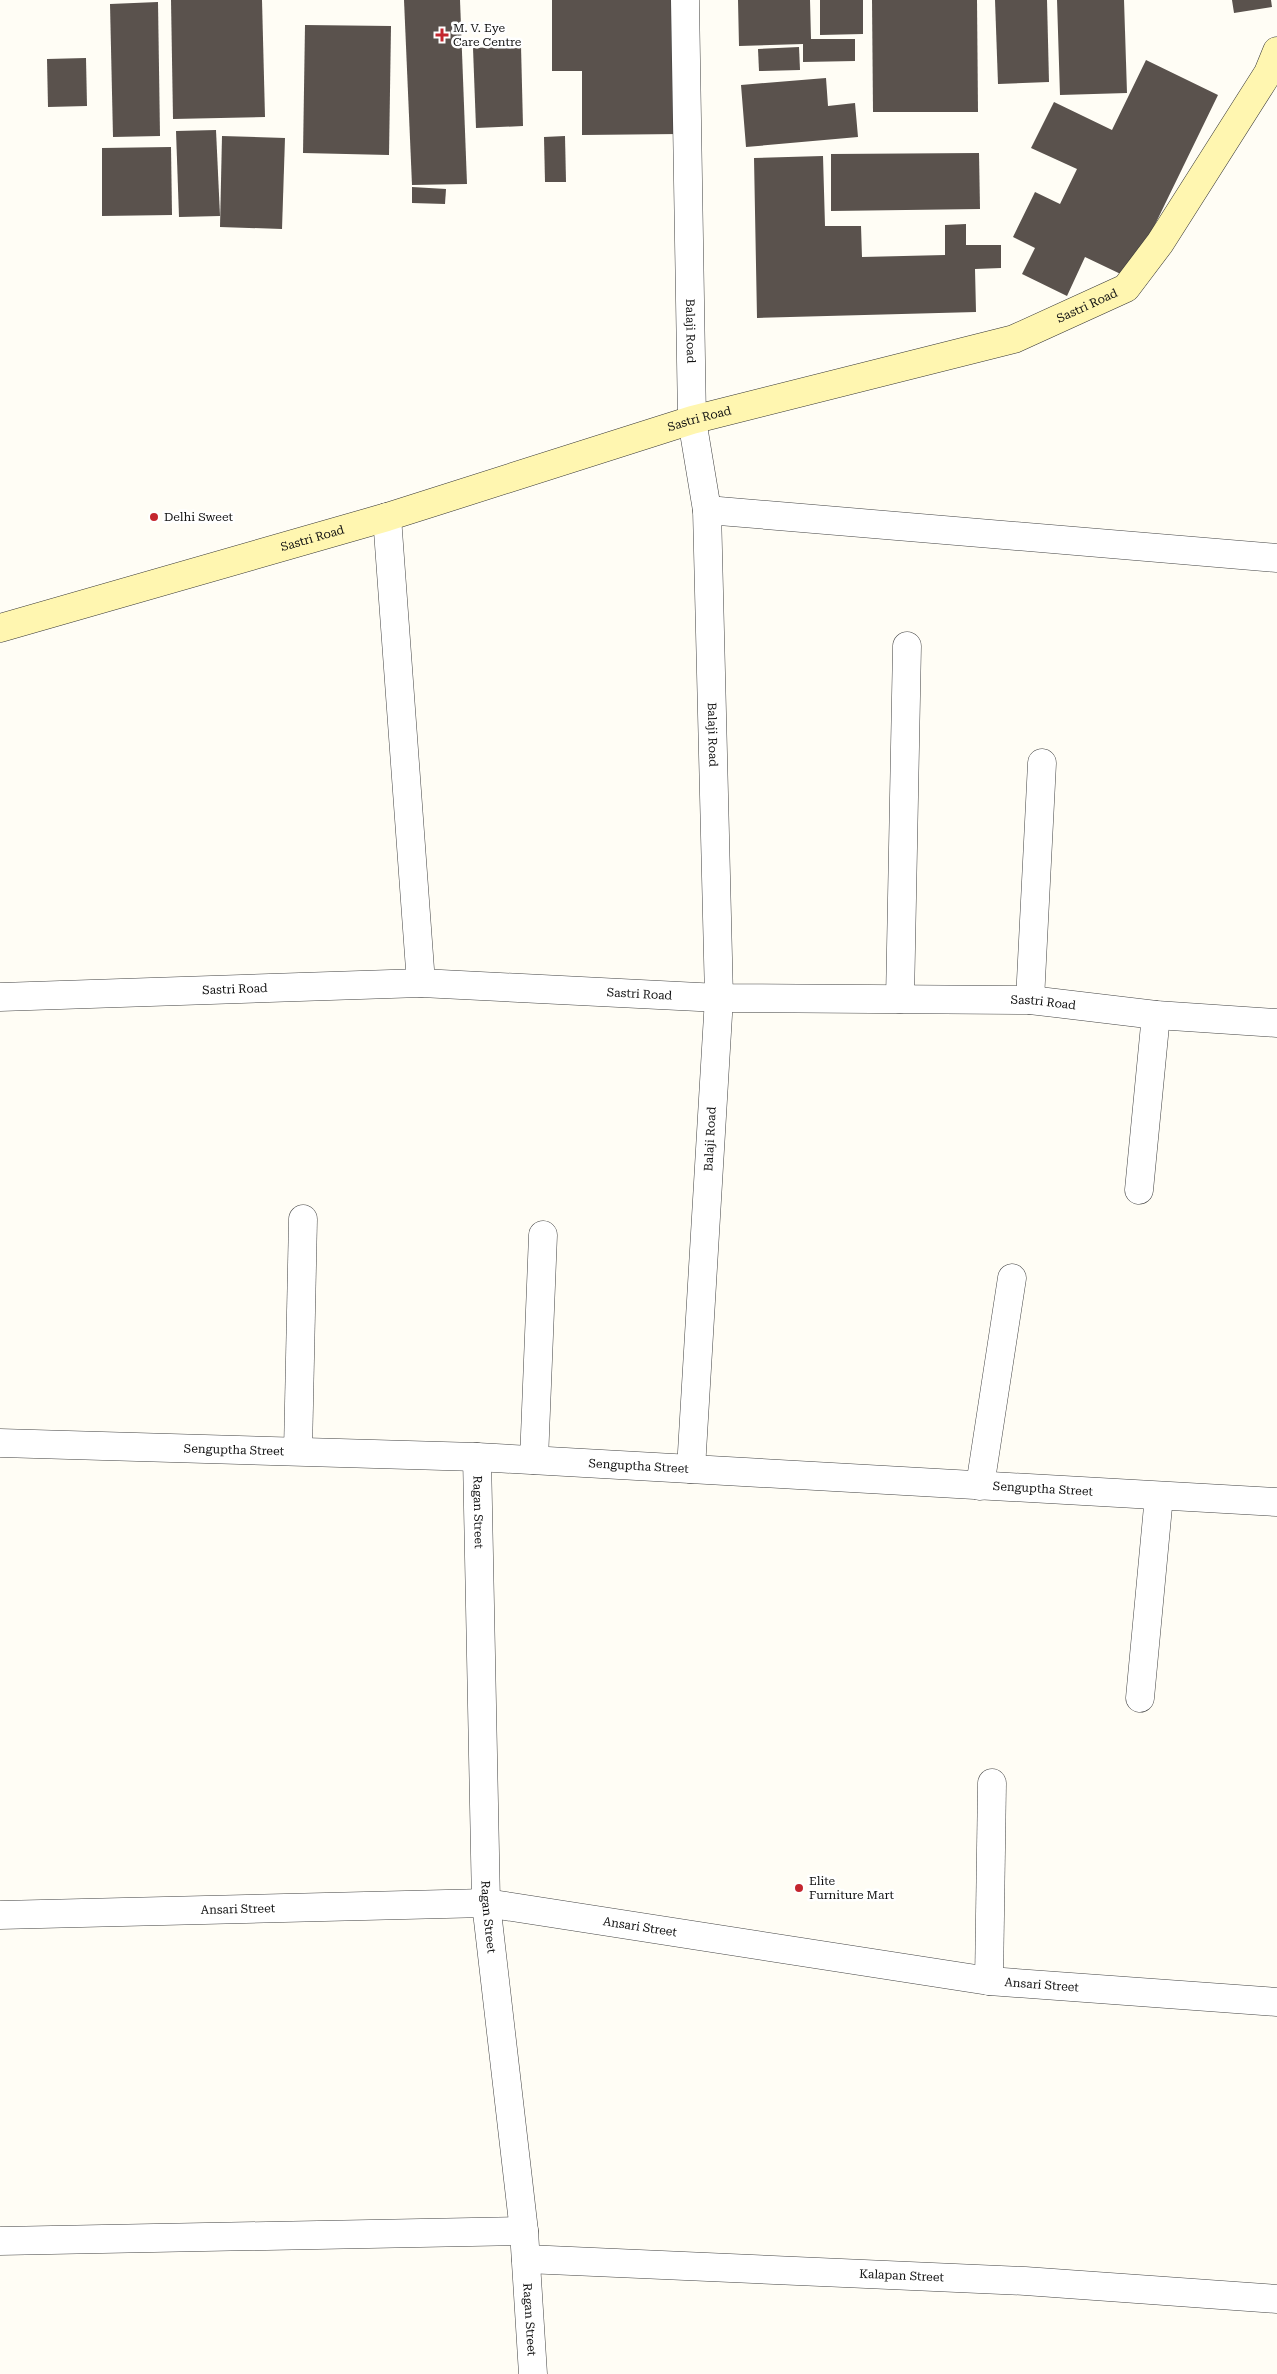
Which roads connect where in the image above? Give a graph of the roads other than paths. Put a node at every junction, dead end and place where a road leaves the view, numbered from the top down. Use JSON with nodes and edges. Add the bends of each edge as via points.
{"nodes":[{"id":1,"x":685,"y":0,"type":"edge"},
{"id":2,"x":1274,"y":66,"type":"edge"},
{"id":3,"x":692,"y":420,"type":"junction"},
{"id":4,"x":707,"y":510,"type":"junction"},
{"id":5,"x":387,"y":517,"type":"junction"},
{"id":6,"x":1277,"y":558,"type":"edge"},
{"id":7,"x":0,"y":628,"type":"edge"},
{"id":8,"x":908,"y":646,"type":"dead end"},
{"id":9,"x":1042,"y":763,"type":"dead end"},
{"id":10,"x":420,"y":983,"type":"junction"},
{"id":11,"x":0,"y":998,"type":"edge"},
{"id":12,"x":719,"y":998,"type":"junction"},
{"id":13,"x":900,"y":999,"type":"junction"},
{"id":14,"x":1030,"y":1000,"type":"junction"},
{"id":15,"x":1156,"y":1015,"type":"junction"},
{"id":16,"x":1277,"y":1023,"type":"edge"},
{"id":17,"x":1139,"y":1190,"type":"dead end"},
{"id":18,"x":303,"y":1219,"type":"dead end"},
{"id":19,"x":543,"y":1235,"type":"dead end"},
{"id":20,"x":1012,"y":1278,"type":"dead end"},
{"id":21,"x":0,"y":1443,"type":"edge"},
{"id":22,"x":298,"y":1451,"type":"junction"},
{"id":23,"x":477,"y":1457,"type":"junction"},
{"id":24,"x":534,"y":1460,"type":"junction"},
{"id":25,"x":691,"y":1470,"type":"junction"},
{"id":26,"x":980,"y":1486,"type":"junction"},
{"id":27,"x":1159,"y":1496,"type":"junction"},
{"id":28,"x":1277,"y":1502,"type":"edge"},
{"id":29,"x":1140,"y":1698,"type":"dead end"},
{"id":30,"x":992,"y":1784,"type":"dead end"},
{"id":31,"x":486,"y":1903,"type":"junction"},
{"id":32,"x":0,"y":1915,"type":"edge"},
{"id":33,"x":989,"y":1981,"type":"junction"},
{"id":34,"x":1277,"y":2002,"type":"edge"},
{"id":35,"x":524,"y":2231,"type":"junction"},
{"id":36,"x":0,"y":2241,"type":"edge"},
{"id":37,"x":526,"y":2259,"type":"junction"},
{"id":38,"x":1277,"y":2299,"type":"edge"},
{"id":39,"x":533,"y":2374,"type":"edge"}],
"edges":[{"from":1,"to":3,"type":"street","name":"Balaji Road"},
{"from":2,"to":3,"type":"main road","name":"Sastri Road","via":[[1160,243],[1126,288],[1014,340]]},
{"from":3,"to":4,"type":"street","name":"Balaji Road"},
{"from":3,"to":5,"type":"main road","name":"Sastri Road"},
{"from":4,"to":6,"type":"street"},
{"from":4,"to":12,"type":"street","name":"Balaji Road"},
{"from":5,"to":7,"type":"main road","name":"Sastri Road"},
{"from":5,"to":10,"type":"street"},
{"from":8,"to":13,"type":"street"},
{"from":9,"to":14,"type":"street"},
{"from":10,"to":11,"type":"street","name":"Sastri Road"},
{"from":10,"to":12,"type":"street","name":"Sastri Road"},
{"from":12,"to":13,"type":"street","name":"Sastri Road"},
{"from":12,"to":25,"type":"street","name":"Balaji Road"},
{"from":13,"to":14,"type":"street","name":"Sastri Road"},
{"from":14,"to":15,"type":"street","name":"Sastri Road"},
{"from":15,"to":16,"type":"street","name":"Sastri Road"},
{"from":15,"to":17,"type":"street"},
{"from":18,"to":22,"type":"street"},
{"from":19,"to":24,"type":"street"},
{"from":20,"to":26,"type":"street"},
{"from":21,"to":22,"type":"street","name":"Senguptha Street"},
{"from":22,"to":23,"type":"street","name":"Senguptha Street"},
{"from":23,"to":24,"type":"street","name":"Senguptha Street"},
{"from":23,"to":31,"type":"street","name":"Ragan Street"},
{"from":24,"to":25,"type":"street","name":"Senguptha Street"},
{"from":25,"to":26,"type":"street","name":"Senguptha Street"},
{"from":26,"to":27,"type":"street","name":"Senguptha Street"},
{"from":27,"to":28,"type":"street","name":"Senguptha Street"},
{"from":27,"to":29,"type":"street"},
{"from":30,"to":33,"type":"street"},
{"from":31,"to":32,"type":"street","name":"Ansari Street"},
{"from":31,"to":33,"type":"street","name":"Ansari Street"},
{"from":31,"to":35,"type":"street","name":"Ragan Street"},
{"from":33,"to":34,"type":"street","name":"Ansari Street"},
{"from":35,"to":36,"type":"street"},
{"from":35,"to":37,"type":"street","name":"Ragan Street"},
{"from":37,"to":38,"type":"street","name":"Kalapan Street","via":[[1025,2281]]},
{"from":37,"to":39,"type":"street","name":"Ragan Street"}]}
